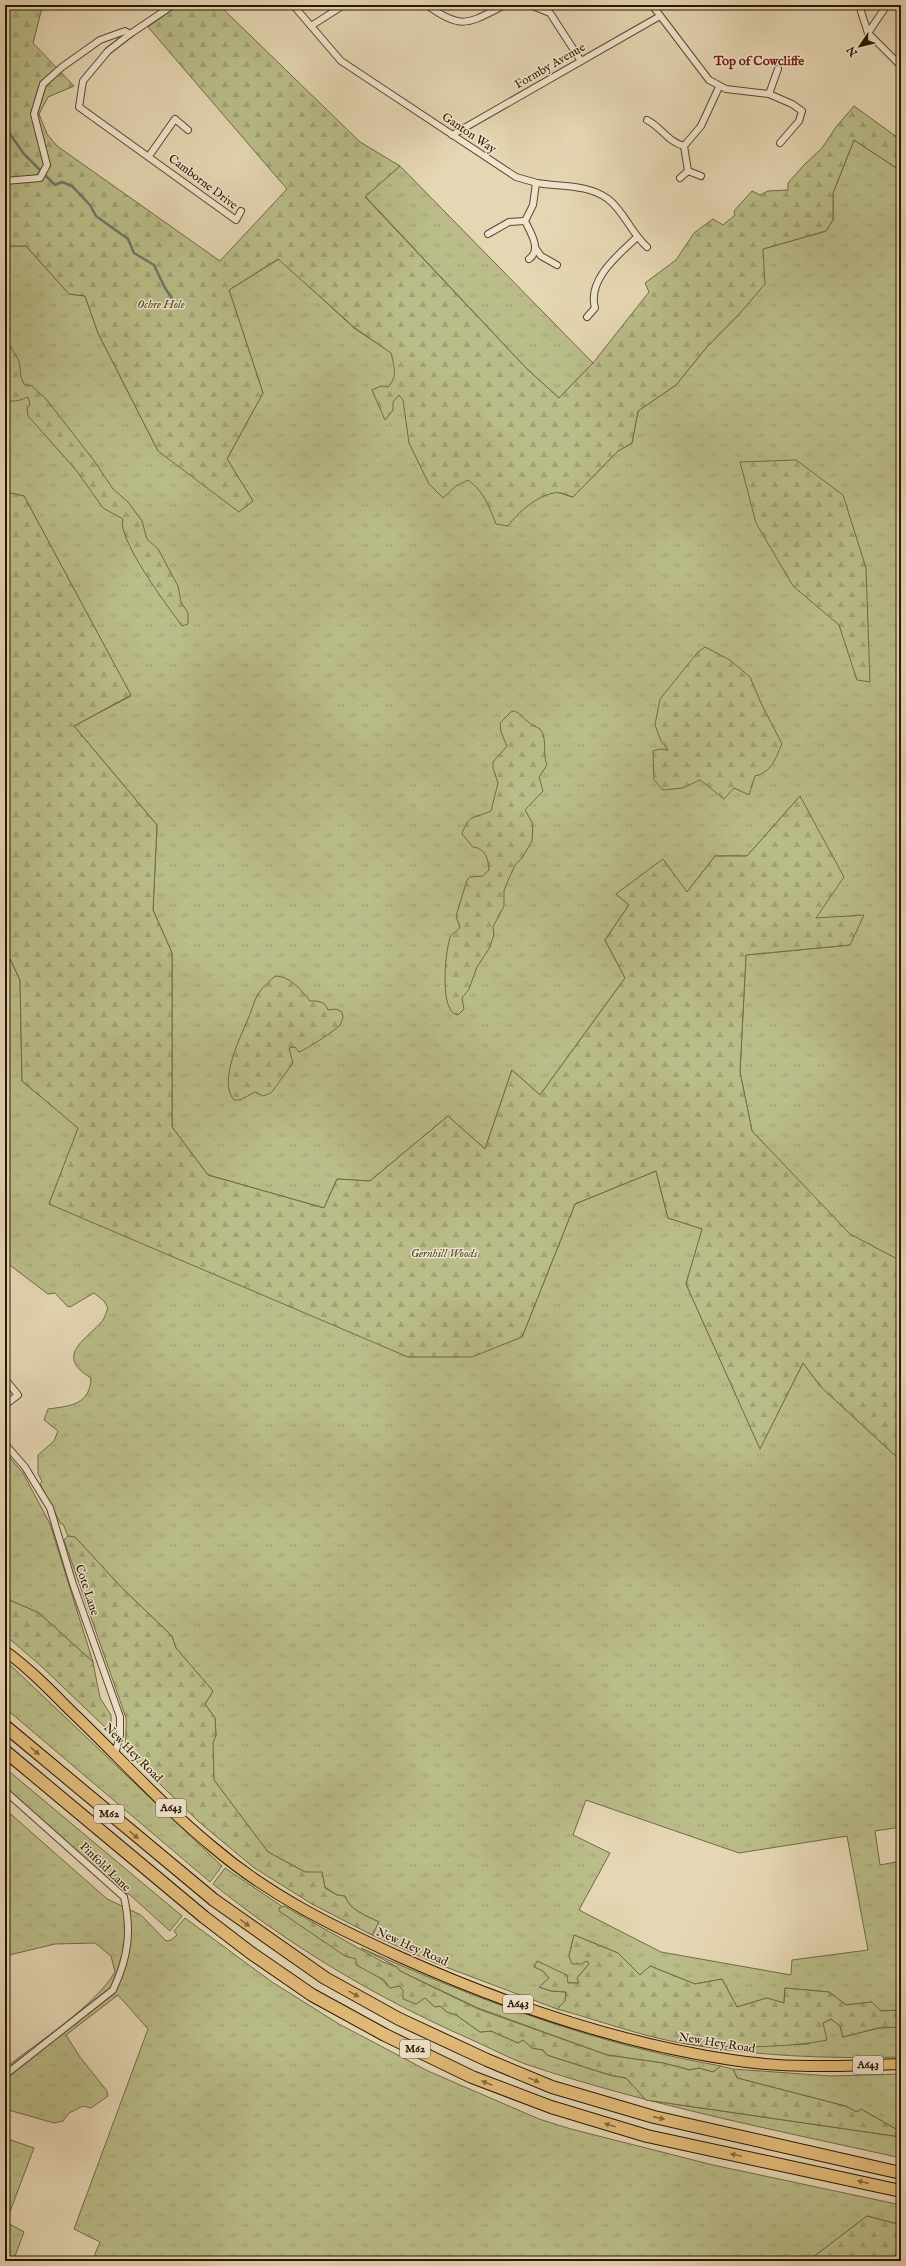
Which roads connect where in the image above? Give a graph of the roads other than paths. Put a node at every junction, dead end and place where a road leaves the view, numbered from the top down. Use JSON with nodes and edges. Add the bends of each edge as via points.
{"nodes":[{"id":1,"x":173,"y":5,"type":"edge"},
{"id":2,"x":293,"y":5,"type":"edge"},
{"id":3,"x":344,"y":5,"type":"edge"},
{"id":4,"x":427,"y":5,"type":"edge"},
{"id":5,"x":505,"y":5,"type":"edge"},
{"id":6,"x":530,"y":5,"type":"edge"},
{"id":7,"x":652,"y":5,"type":"edge"},
{"id":8,"x":859,"y":5,"type":"edge"},
{"id":9,"x":887,"y":5,"type":"edge"},
{"id":10,"x":660,"y":16,"type":"junction"},
{"id":11,"x":311,"y":26,"type":"junction"},
{"id":12,"x":868,"y":33,"type":"junction"},
{"id":13,"x":130,"y":34,"type":"junction"},
{"id":14,"x":581,"y":61,"type":"junction"},
{"id":15,"x":901,"y":66,"type":"edge"},
{"id":16,"x":778,"y":69,"type":"dead end"},
{"id":17,"x":719,"y":87,"type":"junction"},
{"id":18,"x":769,"y":94,"type":"junction"},
{"id":19,"x":169,"y":115,"type":"dead end"},
{"id":20,"x":175,"y":120,"type":"junction"},
{"id":21,"x":647,"y":120,"type":"dead end"},
{"id":22,"x":188,"y":130,"type":"dead end"},
{"id":23,"x":452,"y":135,"type":"junction"},
{"id":24,"x":780,"y":143,"type":"dead end"},
{"id":25,"x":684,"y":146,"type":"junction"},
{"id":26,"x":149,"y":156,"type":"junction"},
{"id":27,"x":688,"y":171,"type":"junction"},
{"id":28,"x":701,"y":176,"type":"dead end"},
{"id":29,"x":680,"y":178,"type":"dead end"},
{"id":30,"x":5,"y":181,"type":"edge"},
{"id":31,"x":536,"y":183,"type":"junction"},
{"id":32,"x":241,"y":212,"type":"dead end"},
{"id":33,"x":525,"y":221,"type":"junction"},
{"id":34,"x":488,"y":234,"type":"dead end"},
{"id":35,"x":636,"y":238,"type":"junction"},
{"id":36,"x":646,"y":247,"type":"dead end"},
{"id":37,"x":536,"y":249,"type":"junction"},
{"id":38,"x":529,"y":259,"type":"dead end"},
{"id":39,"x":557,"y":265,"type":"dead end"},
{"id":40,"x":595,"y":308,"type":"junction"},
{"id":41,"x":602,"y":310,"type":"dead end"},
{"id":42,"x":587,"y":317,"type":"dead end"},
{"id":43,"x":5,"y":1379,"type":"edge"},
{"id":44,"x":5,"y":1405,"type":"edge"},
{"id":45,"x":5,"y":1444,"type":"edge"},
{"id":46,"x":5,"y":1651,"type":"edge"},
{"id":47,"x":5,"y":1726,"type":"edge"},
{"id":48,"x":5,"y":1751,"type":"edge"},
{"id":49,"x":115,"y":1754,"type":"junction"},
{"id":50,"x":5,"y":1792,"type":"edge"},
{"id":51,"x":901,"y":2064,"type":"edge"},
{"id":52,"x":5,"y":2075,"type":"edge"},
{"id":53,"x":901,"y":2173,"type":"edge"},
{"id":54,"x":901,"y":2191,"type":"edge"}],
"edges":[{"from":1,"to":13,"type":"street"},
{"from":2,"to":11,"type":"street","name":"Ganton Way"},
{"from":3,"to":11,"type":"street"},
{"from":4,"to":5,"type":"street","via":[[450,20],[461,22],[473,21]]},
{"from":6,"to":14,"type":"street","via":[[550,14]]},
{"from":7,"to":10,"type":"street"},
{"from":8,"to":12,"type":"street"},
{"from":9,"to":12,"type":"street"},
{"from":10,"to":14,"type":"street","name":"Formby Avenue"},
{"from":10,"to":17,"type":"street","via":[[701,72]]},
{"from":11,"to":23,"type":"street","name":"Ganton Way","via":[[341,61]]},
{"from":12,"to":15,"type":"street"},
{"from":13,"to":26,"type":"street","name":"Camborne Drive","via":[[108,51],[83,81],[79,107]]},
{"from":13,"to":30,"type":"street","via":[[125,31],[100,40],[43,84],[34,114],[47,165],[40,178]]},
{"from":14,"to":23,"type":"street","name":"Formby Avenue"},
{"from":16,"to":18,"type":"street"},
{"from":17,"to":18,"type":"street"},
{"from":17,"to":25,"type":"street","via":[[704,122]]},
{"from":18,"to":24,"type":"street","via":[[802,111],[799,121]]},
{"from":19,"to":20,"type":"street"},
{"from":20,"to":22,"type":"street"},
{"from":20,"to":26,"type":"street","name":"Camborne Drive"},
{"from":21,"to":25,"type":"street","via":[[676,144]]},
{"from":23,"to":31,"type":"street","name":"Ganton Way","via":[[516,176]]},
{"from":25,"to":27,"type":"street"},
{"from":26,"to":32,"type":"street","name":"Camborne Drive","via":[[236,220]]},
{"from":27,"to":28,"type":"street"},
{"from":27,"to":29,"type":"street"},
{"from":31,"to":33,"type":"street","via":[[533,205]]},
{"from":31,"to":35,"type":"street","name":"Ganton Way","via":[[601,194],[615,205]]},
{"from":33,"to":34,"type":"street","via":[[509,222]]},
{"from":33,"to":37,"type":"street"},
{"from":35,"to":36,"type":"street","name":"Ganton Way"},
{"from":35,"to":40,"type":"street","via":[[614,258],[595,284]]},
{"from":37,"to":38,"type":"street","via":[[535,255]]},
{"from":37,"to":39,"type":"street","via":[[541,256]]},
{"from":40,"to":41,"type":"street"},
{"from":40,"to":42,"type":"street"},
{"from":43,"to":44,"type":"street","via":[[18,1395]]},
{"from":45,"to":49,"type":"street","name":"Cote Lane","via":[[25,1466],[38,1486],[55,1523],[72,1584],[120,1717],[120,1735]]},
{"from":46,"to":49,"type":"main road","name":"New Hey Road","number":"A643","via":[[39,1680]]},
{"from":47,"to":53,"type":"highway","number":"M62","one_way":true,"via":[[214,1900],[325,1978],[399,2019],[486,2060],[552,2087],[654,2117]]},
{"from":54,"to":48,"type":"highway","number":"M62","one_way":true,"via":[[648,2136],[551,2107],[472,2077],[385,2035],[312,1995],[251,1953],[204,1917]]},
{"from":49,"to":51,"type":"main road","name":"New Hey Road","number":"A643","via":[[210,1845],[284,1899],[380,1948],[483,1991],[602,2032],[702,2055],[800,2066]]},
{"from":50,"to":52,"type":"street","name":"Pinfold Lane","via":[[124,1898],[129,1926],[125,1956],[114,1990]]}]}
